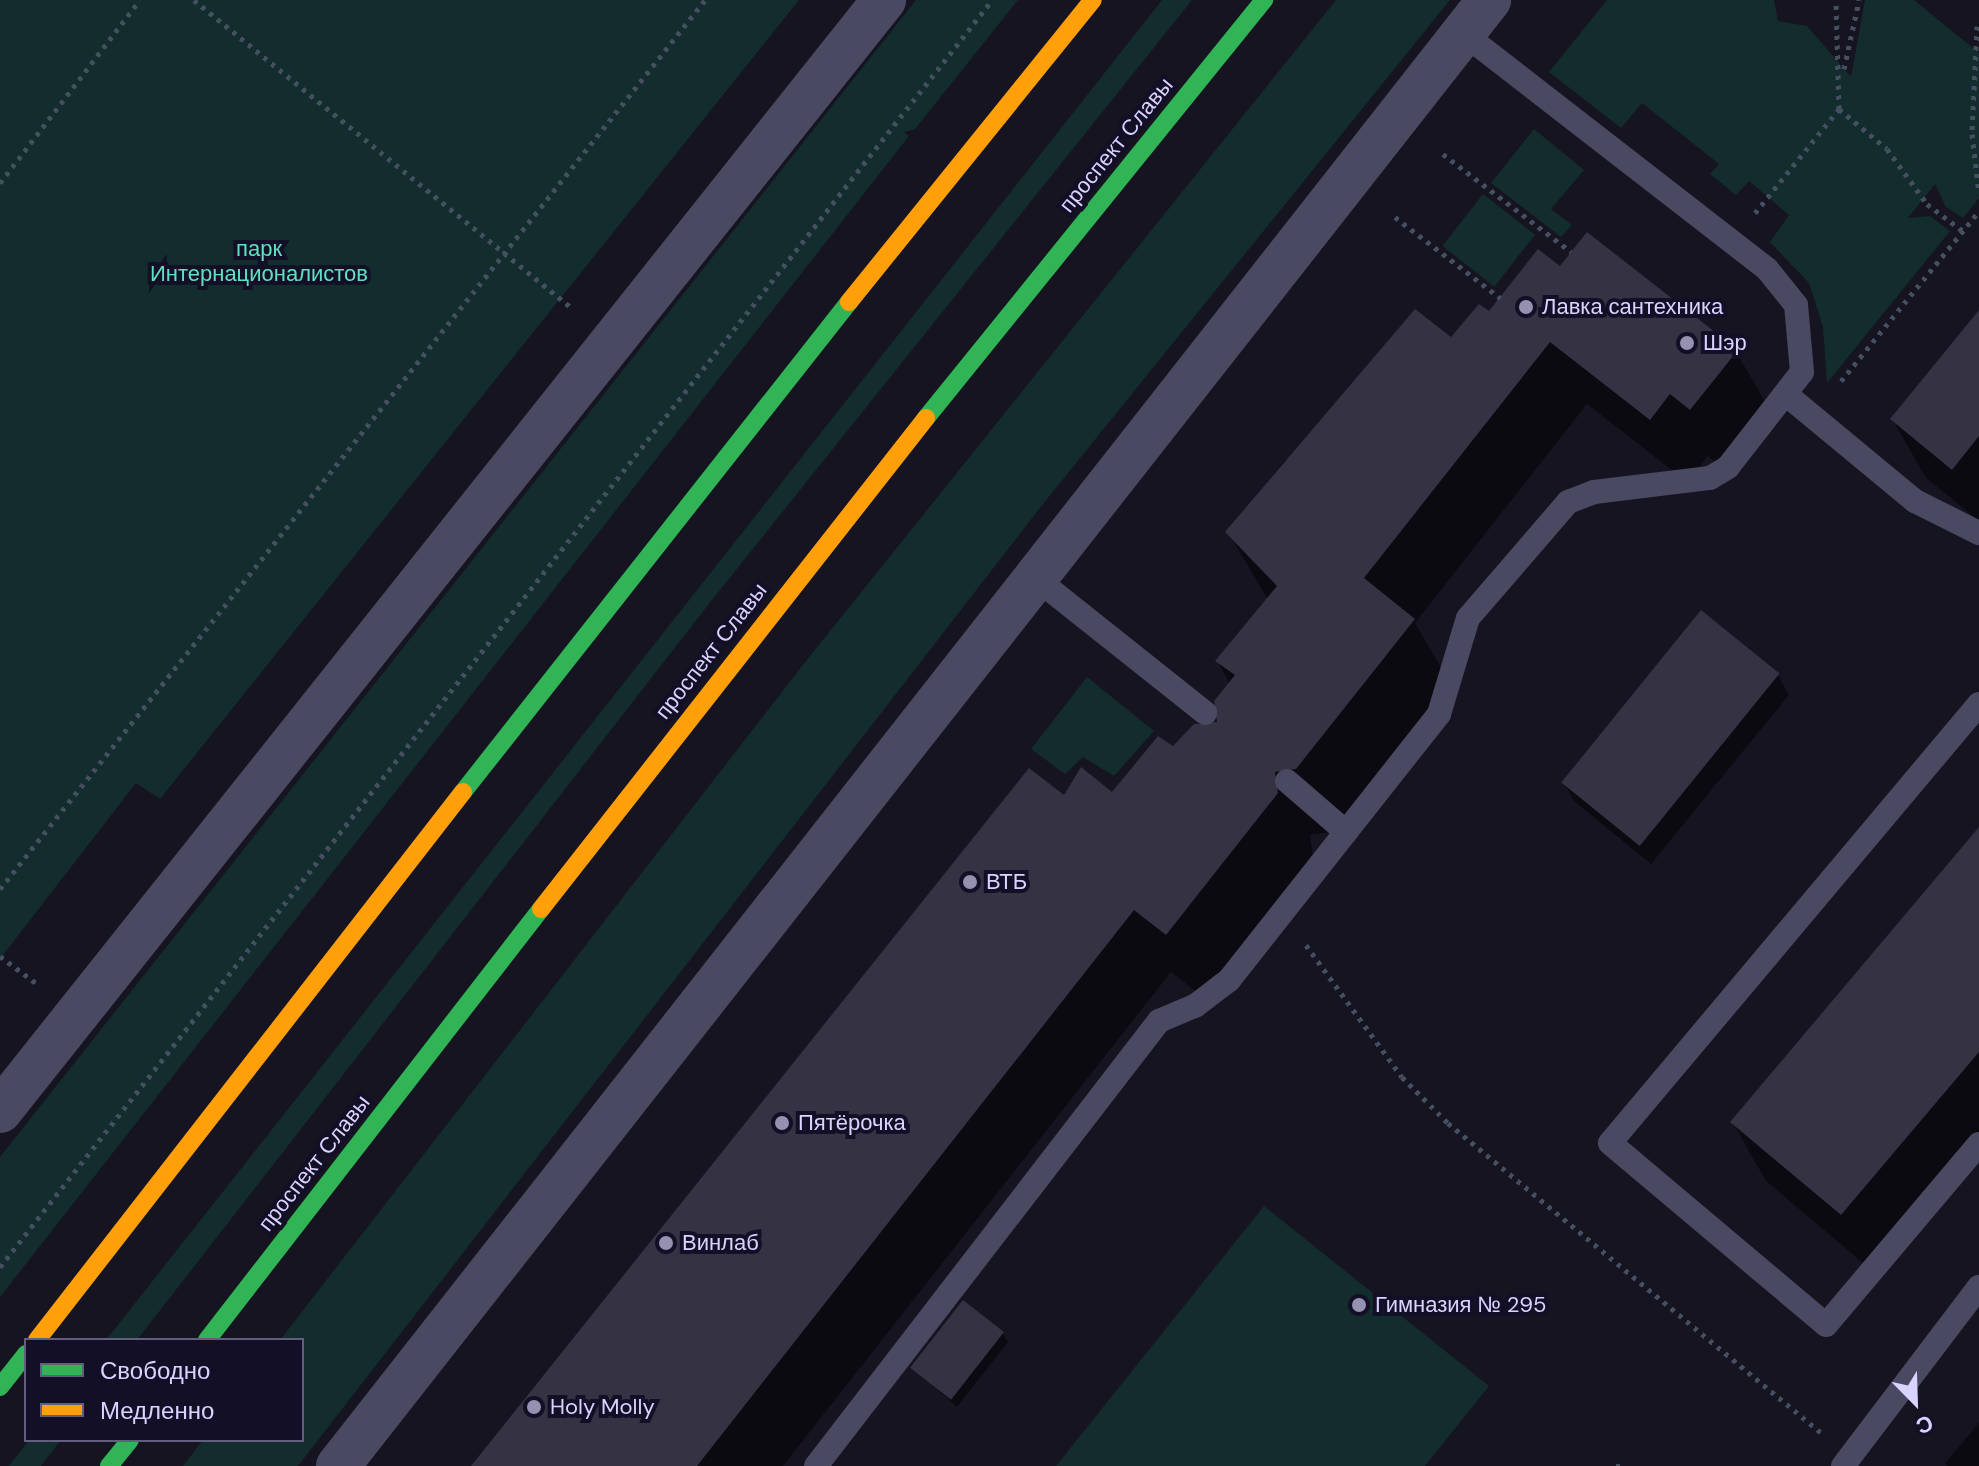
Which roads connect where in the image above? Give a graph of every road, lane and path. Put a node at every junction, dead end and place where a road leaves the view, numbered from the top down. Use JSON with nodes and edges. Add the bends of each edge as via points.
{"nodes":[{"id":1,"x":140,"y":0,"type":"edge"},
{"id":2,"x":194,"y":0,"type":"edge"},
{"id":3,"x":705,"y":0,"type":"edge"},
{"id":4,"x":884,"y":0,"type":"edge"},
{"id":5,"x":992,"y":0,"type":"edge"},
{"id":6,"x":1093,"y":0,"type":"edge"},
{"id":7,"x":1264,"y":0,"type":"edge"},
{"id":8,"x":1836,"y":0,"type":"edge"},
{"id":9,"x":1859,"y":0,"type":"edge"},
{"id":10,"x":1476,"y":16,"type":"edge"},
{"id":11,"x":1977,"y":26,"type":"dead end"},
{"id":12,"x":1843,"y":77,"type":"junction"},
{"id":13,"x":1839,"y":109,"type":"junction"},
{"id":14,"x":1443,"y":154,"type":"dead end"},
{"id":15,"x":0,"y":183,"type":"edge"},
{"id":16,"x":1775,"y":188,"type":"dead end"},
{"id":17,"x":1979,"y":193,"type":"edge"},
{"id":18,"x":1979,"y":211,"type":"edge"},
{"id":19,"x":1395,"y":217,"type":"dead end"},
{"id":20,"x":1963,"y":231,"type":"junction"},
{"id":21,"x":1571,"y":252,"type":"dead end"},
{"id":22,"x":505,"y":254,"type":"junction"},
{"id":23,"x":1500,"y":298,"type":"dead end"},
{"id":24,"x":570,"y":307,"type":"dead end"},
{"id":25,"x":1788,"y":396,"type":"junction"},
{"id":26,"x":1813,"y":415,"type":"junction"},
{"id":27,"x":1979,"y":533,"type":"edge"},
{"id":28,"x":1033,"y":576,"type":"junction"},
{"id":29,"x":1979,"y":704,"type":"edge"},
{"id":30,"x":1205,"y":713,"type":"dead end"},
{"id":31,"x":1287,"y":781,"type":"dead end"},
{"id":32,"x":1346,"y":832,"type":"junction"},
{"id":33,"x":0,"y":889,"type":"edge"},
{"id":34,"x":1281,"y":914,"type":"junction"},
{"id":35,"x":0,"y":956,"type":"edge"},
{"id":36,"x":36,"y":983,"type":"dead end"},
{"id":37,"x":0,"y":1111,"type":"edge"},
{"id":38,"x":1979,"y":1144,"type":"edge"},
{"id":39,"x":0,"y":1267,"type":"edge"},
{"id":40,"x":1979,"y":1287,"type":"edge"},
{"id":41,"x":39,"y":1338,"type":"edge"},
{"id":42,"x":209,"y":1338,"type":"edge"},
{"id":43,"x":24,"y":1357,"type":"edge"},
{"id":44,"x":0,"y":1387,"type":"edge"},
{"id":45,"x":1826,"y":1435,"type":"dead end"},
{"id":46,"x":128,"y":1442,"type":"edge"},
{"id":47,"x":109,"y":1466,"type":"edge"},
{"id":48,"x":338,"y":1466,"type":"edge"},
{"id":49,"x":816,"y":1466,"type":"edge"},
{"id":50,"x":1616,"y":1466,"type":"edge"},
{"id":51,"x":1625,"y":1466,"type":"edge"},
{"id":52,"x":1843,"y":1466,"type":"edge"}],
"edges":[{"from":1,"to":15,"type":"path"},
{"from":2,"to":22,"type":"path"},
{"from":3,"to":22,"type":"path"},
{"from":4,"to":37,"type":"street"},
{"from":5,"to":39,"type":"path"},
{"from":6,"to":41,"type":"main road","via":[[712,472]]},
{"from":7,"to":42,"type":"main road","name":"проспект Славы","via":[[825,543]]},
{"from":8,"to":12,"type":"path"},
{"from":9,"to":12,"type":"path"},
{"from":10,"to":25,"type":"lane","via":[[1783,286],[1803,331],[1802,372]]},
{"from":10,"to":28,"type":"street"},
{"from":11,"to":17,"type":"path","via":[[1972,134]]},
{"from":12,"to":13,"type":"path"},
{"from":13,"to":16,"type":"path"},
{"from":13,"to":20,"type":"path","via":[[1887,149],[1927,204]]},
{"from":14,"to":21,"type":"path"},
{"from":18,"to":20,"type":"path"},
{"from":19,"to":23,"type":"path"},
{"from":20,"to":26,"type":"path"},
{"from":22,"to":24,"type":"path"},
{"from":22,"to":33,"type":"path"},
{"from":25,"to":26,"type":"lane"},
{"from":25,"to":32,"type":"lane","via":[[1728,467],[1710,478],[1594,492],[1568,502],[1468,618],[1439,714]]},
{"from":26,"to":27,"type":"lane","via":[[1915,501]]},
{"from":28,"to":30,"type":"lane"},
{"from":28,"to":48,"type":"street"},
{"from":29,"to":38,"type":"lane","via":[[1610,1143],[1826,1325]]},
{"from":31,"to":32,"type":"lane"},
{"from":32,"to":34,"type":"lane"},
{"from":34,"to":45,"type":"path","via":[[1402,1077],[1448,1123]]},
{"from":34,"to":49,"type":"lane","via":[[1229,980],[1195,1006],[1159,1021]]},
{"from":35,"to":36,"type":"path"},
{"from":40,"to":52,"type":"lane"},
{"from":43,"to":44,"type":"main road"},
{"from":46,"to":47,"type":"main road"},
{"from":50,"to":51,"type":"path"}]}
